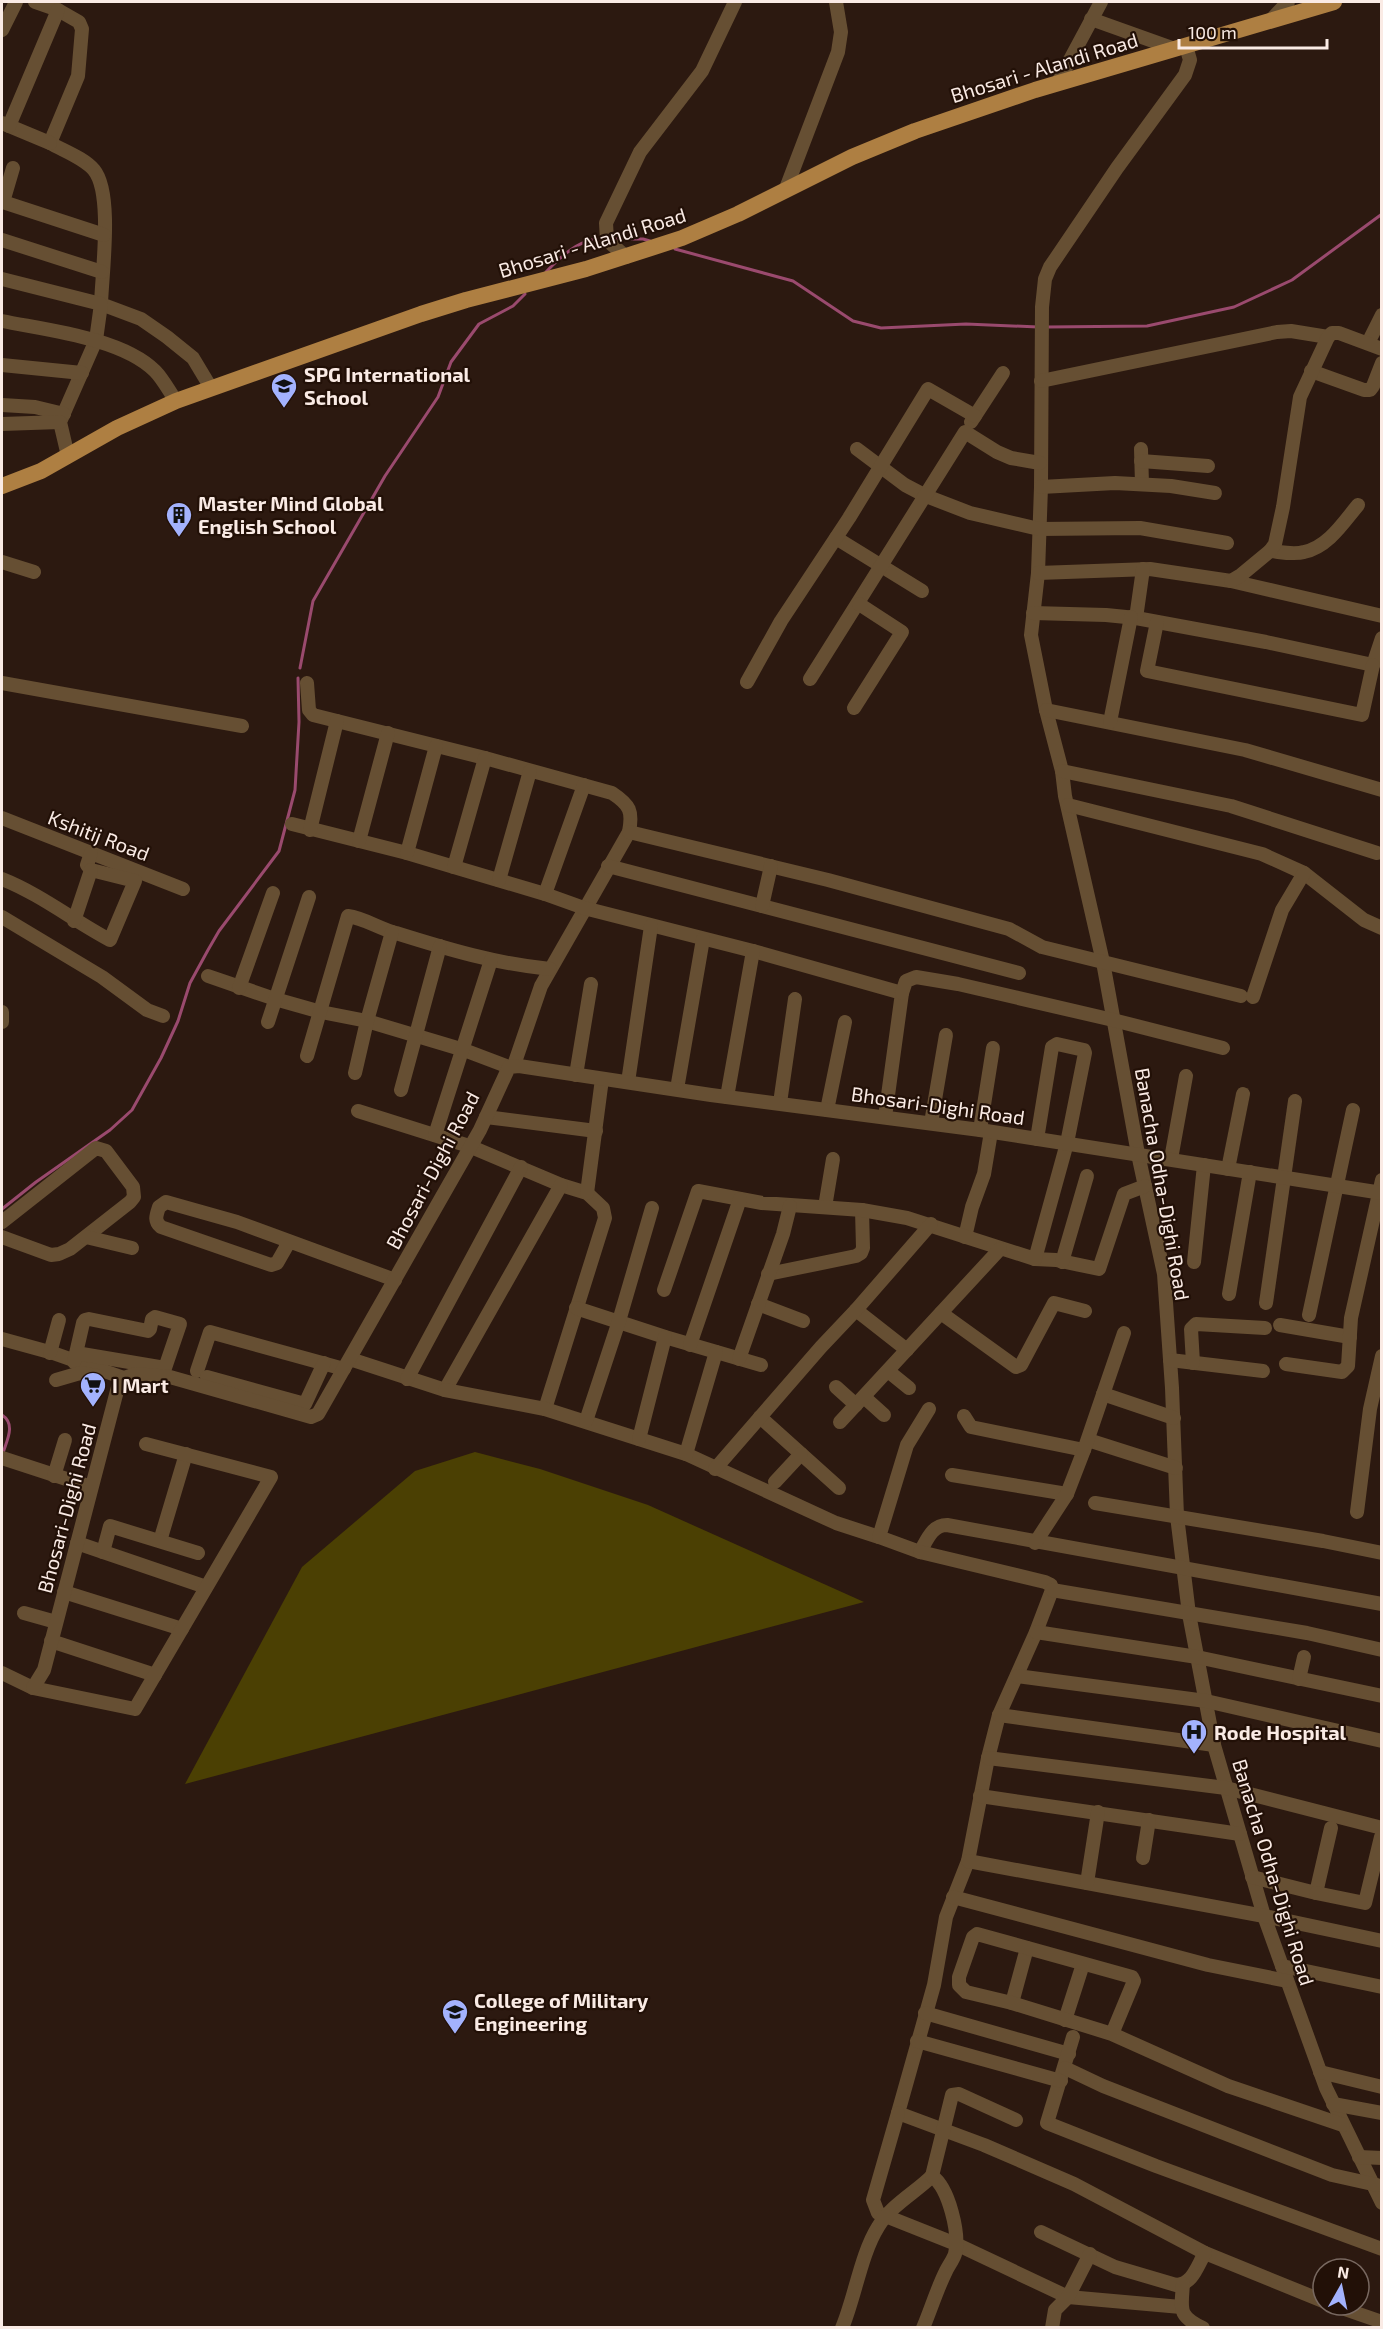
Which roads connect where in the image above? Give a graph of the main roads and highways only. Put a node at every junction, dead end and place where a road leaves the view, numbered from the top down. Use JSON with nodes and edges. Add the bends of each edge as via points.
{"nodes":[{"id":1,"x":1334,"y":2,"type":"edge"},
{"id":2,"x":2,"y":486,"type":"edge"}],
"edges":[{"from":1,"to":2,"type":"main road","name":"Bhosari - Alandi Road","via":[[915,130],[682,238],[421,314],[176,401],[117,428],[41,471]]}]}
